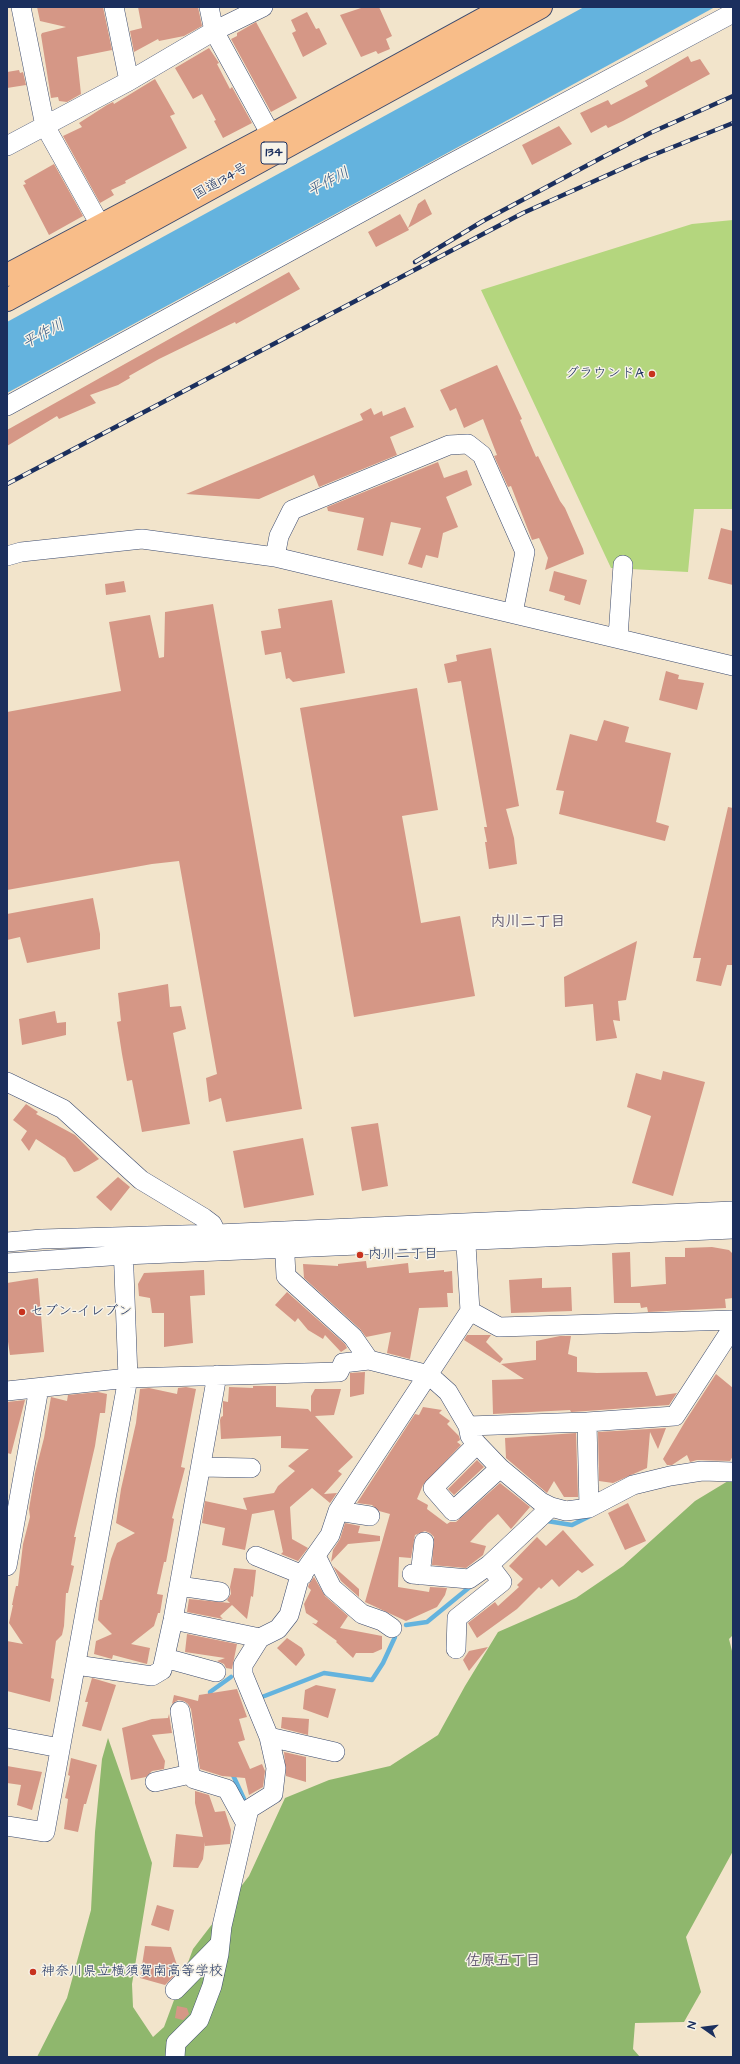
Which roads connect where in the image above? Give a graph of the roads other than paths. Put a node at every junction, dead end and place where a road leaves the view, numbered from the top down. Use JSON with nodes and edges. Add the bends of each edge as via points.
{"nodes":[{"id":1,"x":21,"y":7,"type":"edge"},
{"id":2,"x":114,"y":7,"type":"edge"},
{"id":3,"x":209,"y":7,"type":"edge"},
{"id":4,"x":263,"y":7,"type":"edge"},
{"id":5,"x":505,"y":7,"type":"edge"},
{"id":6,"x":541,"y":7,"type":"edge"},
{"id":7,"x":733,"y":14,"type":"edge"},
{"id":8,"x":214,"y":31,"type":"junction"},
{"id":9,"x":129,"y":80,"type":"junction"},
{"id":10,"x":45,"y":126,"type":"junction"},
{"id":11,"x":271,"y":135,"type":"junction"},
{"id":12,"x":7,"y":146,"type":"edge"},
{"id":13,"x":105,"y":234,"type":"junction"},
{"id":14,"x":7,"y":275,"type":"edge"},
{"id":15,"x":7,"y":300,"type":"edge"},
{"id":16,"x":7,"y":406,"type":"edge"},
{"id":17,"x":7,"y":556,"type":"edge"},
{"id":18,"x":274,"y":557,"type":"junction"},
{"id":19,"x":623,"y":565,"type":"dead end"},
{"id":20,"x":513,"y":613,"type":"junction"},
{"id":21,"x":618,"y":637,"type":"junction"},
{"id":22,"x":733,"y":666,"type":"edge"},
{"id":23,"x":7,"y":1082,"type":"edge"},
{"id":24,"x":733,"y":1211,"type":"edge"},
{"id":25,"x":733,"y":1229,"type":"edge"},
{"id":26,"x":284,"y":1230,"type":"junction"},
{"id":27,"x":466,"y":1232,"type":"junction"},
{"id":28,"x":217,"y":1234,"type":"junction"},
{"id":29,"x":122,"y":1236,"type":"junction"},
{"id":30,"x":7,"y":1242,"type":"edge"},
{"id":31,"x":285,"y":1249,"type":"junction"},
{"id":32,"x":124,"y":1256,"type":"junction"},
{"id":33,"x":7,"y":1263,"type":"edge"},
{"id":34,"x":470,"y":1311,"type":"junction"},
{"id":35,"x":733,"y":1320,"type":"edge"},
{"id":36,"x":733,"y":1328,"type":"edge"},
{"id":37,"x":369,"y":1360,"type":"junction"},
{"id":38,"x":217,"y":1375,"type":"junction"},
{"id":39,"x":429,"y":1375,"type":"junction"},
{"id":40,"x":128,"y":1378,"type":"junction"},
{"id":41,"x":39,"y":1388,"type":"junction"},
{"id":42,"x":7,"y":1391,"type":"edge"},
{"id":43,"x":587,"y":1422,"type":"junction"},
{"id":44,"x":468,"y":1426,"type":"junction"},
{"id":45,"x":477,"y":1444,"type":"junction"},
{"id":46,"x":201,"y":1467,"type":"junction"},
{"id":47,"x":251,"y":1468,"type":"dead end"},
{"id":48,"x":500,"y":1468,"type":"junction"},
{"id":49,"x":733,"y":1472,"type":"edge"},
{"id":50,"x":551,"y":1507,"type":"junction"},
{"id":51,"x":589,"y":1508,"type":"junction"},
{"id":52,"x":338,"y":1511,"type":"junction"},
{"id":53,"x":370,"y":1516,"type":"dead end"},
{"id":54,"x":424,"y":1542,"type":"dead end"},
{"id":55,"x":256,"y":1556,"type":"dead end"},
{"id":56,"x":316,"y":1556,"type":"junction"},
{"id":57,"x":7,"y":1566,"type":"edge"},
{"id":58,"x":489,"y":1566,"type":"junction"},
{"id":59,"x":303,"y":1574,"type":"junction"},
{"id":60,"x":179,"y":1586,"type":"junction"},
{"id":61,"x":220,"y":1592,"type":"dead end"},
{"id":62,"x":173,"y":1620,"type":"junction"},
{"id":63,"x":392,"y":1628,"type":"dead end"},
{"id":64,"x":260,"y":1638,"type":"junction"},
{"id":65,"x":456,"y":1649,"type":"dead end"},
{"id":66,"x":165,"y":1658,"type":"junction"},
{"id":67,"x":76,"y":1665,"type":"junction"},
{"id":68,"x":216,"y":1672,"type":"dead end"},
{"id":69,"x":180,"y":1711,"type":"dead end"},
{"id":70,"x":269,"y":1737,"type":"junction"},
{"id":71,"x":7,"y":1738,"type":"edge"},
{"id":72,"x":60,"y":1748,"type":"junction"},
{"id":73,"x":335,"y":1752,"type":"dead end"},
{"id":74,"x":190,"y":1774,"type":"junction"},
{"id":75,"x":155,"y":1782,"type":"dead end"},
{"id":76,"x":245,"y":1822,"type":"junction"},
{"id":77,"x":7,"y":1826,"type":"edge"},
{"id":78,"x":220,"y":1944,"type":"junction"},
{"id":79,"x":175,"y":1990,"type":"dead end"},
{"id":80,"x":175,"y":2057,"type":"edge"}],
"edges":[{"from":1,"to":10,"type":"street"},
{"from":2,"to":9,"type":"street"},
{"from":3,"to":8,"type":"street"},
{"from":4,"to":8,"type":"street"},
{"from":5,"to":11,"type":"highway","name":"国道134号","number":"134"},
{"from":6,"to":13,"type":"highway","name":"国道134号","number":"134"},
{"from":7,"to":16,"type":"street","via":[[448,165]]},
{"from":8,"to":9,"type":"street"},
{"from":8,"to":11,"type":"street"},
{"from":9,"to":10,"type":"street"},
{"from":10,"to":12,"type":"street"},
{"from":10,"to":13,"type":"street"},
{"from":11,"to":13,"type":"highway","name":"国道134号","number":"134"},
{"from":13,"to":14,"type":"highway","name":"国道134号","number":"134"},
{"from":13,"to":15,"type":"highway","name":"国道134号","number":"134"},
{"from":17,"to":18,"type":"street","via":[[21,552],[142,538]]},
{"from":18,"to":20,"type":"street"},
{"from":18,"to":20,"type":"street","via":[[292,510],[450,445],[468,444],[482,455],[525,552]]},
{"from":19,"to":21,"type":"street"},
{"from":20,"to":21,"type":"street"},
{"from":21,"to":22,"type":"street"},
{"from":23,"to":28,"type":"street","via":[[63,1109],[141,1180],[204,1218],[212,1224]]},
{"from":24,"to":27,"type":"street"},
{"from":25,"to":27,"type":"street"},
{"from":26,"to":27,"type":"street"},
{"from":26,"to":28,"type":"street"},
{"from":26,"to":31,"type":"street"},
{"from":27,"to":31,"type":"street"},
{"from":27,"to":34,"type":"street"},
{"from":28,"to":29,"type":"street"},
{"from":29,"to":30,"type":"street"},
{"from":29,"to":32,"type":"street"},
{"from":31,"to":32,"type":"street"},
{"from":31,"to":37,"type":"street","via":[[286,1276],[353,1337]]},
{"from":32,"to":33,"type":"street"},
{"from":32,"to":40,"type":"street"},
{"from":34,"to":35,"type":"street","via":[[499,1327]]},
{"from":34,"to":39,"type":"street"},
{"from":36,"to":43,"type":"street","via":[[675,1416]]},
{"from":37,"to":38,"type":"street","via":[[343,1363],[339,1372]]},
{"from":37,"to":39,"type":"street"},
{"from":38,"to":40,"type":"street"},
{"from":38,"to":46,"type":"street"},
{"from":39,"to":44,"type":"street","via":[[448,1392]]},
{"from":39,"to":52,"type":"street"},
{"from":40,"to":41,"type":"street"},
{"from":40,"to":67,"type":"street"},
{"from":41,"to":42,"type":"street"},
{"from":41,"to":57,"type":"street"},
{"from":43,"to":44,"type":"street"},
{"from":43,"to":51,"type":"street"},
{"from":44,"to":45,"type":"street","via":[[470,1436]]},
{"from":45,"to":48,"type":"street"},
{"from":45,"to":48,"type":"street","via":[[433,1488],[453,1511]]},
{"from":46,"to":47,"type":"street"},
{"from":46,"to":60,"type":"street"},
{"from":48,"to":50,"type":"street","via":[[541,1502]]},
{"from":49,"to":51,"type":"street","via":[[702,1471],[633,1485]]},
{"from":50,"to":51,"type":"street","via":[[566,1511]]},
{"from":50,"to":58,"type":"street"},
{"from":52,"to":53,"type":"street"},
{"from":52,"to":56,"type":"street","via":[[330,1535]]},
{"from":54,"to":58,"type":"street","via":[[416,1574],[469,1579]]},
{"from":55,"to":59,"type":"street"},
{"from":56,"to":59,"type":"street"},
{"from":56,"to":63,"type":"street","via":[[332,1588],[362,1614]]},
{"from":58,"to":65,"type":"street","via":[[502,1582],[457,1618]]},
{"from":59,"to":64,"type":"street","via":[[299,1579],[289,1615],[278,1629]]},
{"from":60,"to":61,"type":"street"},
{"from":60,"to":62,"type":"street"},
{"from":62,"to":64,"type":"street"},
{"from":62,"to":66,"type":"street"},
{"from":64,"to":70,"type":"street","via":[[243,1665],[243,1674]]},
{"from":66,"to":67,"type":"street","via":[[162,1670],[152,1676]]},
{"from":66,"to":68,"type":"street"},
{"from":67,"to":72,"type":"street"},
{"from":69,"to":74,"type":"street"},
{"from":70,"to":73,"type":"street"},
{"from":70,"to":76,"type":"street","via":[[276,1768],[273,1794],[249,1809]]},
{"from":71,"to":72,"type":"street"},
{"from":72,"to":77,"type":"street","via":[[45,1832]]},
{"from":74,"to":75,"type":"street"},
{"from":74,"to":76,"type":"street","via":[[199,1781],[227,1790]]},
{"from":76,"to":78,"type":"street"},
{"from":78,"to":79,"type":"street"},
{"from":78,"to":80,"type":"street","via":[[212,1986],[199,2020],[176,2043]]}]}
